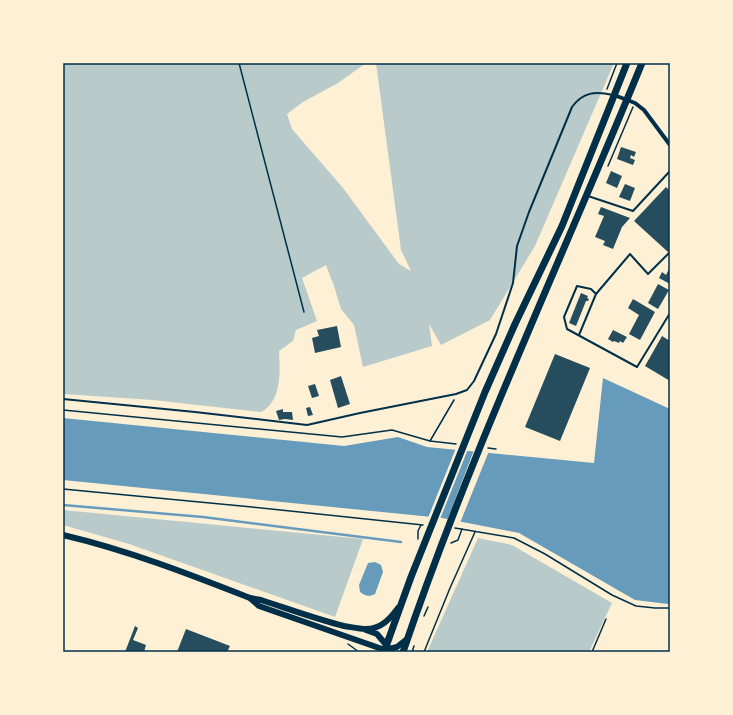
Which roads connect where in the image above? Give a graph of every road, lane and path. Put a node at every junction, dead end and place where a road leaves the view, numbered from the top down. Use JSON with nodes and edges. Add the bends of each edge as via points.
{"nodes":[{"id":1,"x":239,"y":63,"type":"edge"},
{"id":2,"x":617,"y":63,"type":"edge"},
{"id":3,"x":628,"y":63,"type":"edge"},
{"id":4,"x":642,"y":63,"type":"edge"},
{"id":5,"x":605,"y":93,"type":"junction"},
{"id":6,"x":614,"y":95,"type":"junction"},
{"id":7,"x":627,"y":100,"type":"junction"},
{"id":8,"x":670,"y":145,"type":"edge"},
{"id":9,"x":670,"y":171,"type":"edge"},
{"id":10,"x":587,"y":195,"type":"junction"},
{"id":11,"x":670,"y":252,"type":"edge"},
{"id":12,"x":596,"y":294,"type":"junction"},
{"id":13,"x":304,"y":312,"type":"dead end"},
{"id":14,"x":670,"y":313,"type":"edge"},
{"id":15,"x":579,"y":335,"type":"junction"},
{"id":16,"x":456,"y":394,"type":"junction"},
{"id":17,"x":63,"y":399,"type":"edge"},
{"id":18,"x":63,"y":410,"type":"edge"},
{"id":19,"x":430,"y":441,"type":"junction"},
{"id":20,"x":462,"y":443,"type":"junction"},
{"id":21,"x":485,"y":445,"type":"junction"},
{"id":22,"x":496,"y":448,"type":"dead end"},
{"id":23,"x":63,"y":489,"type":"edge"},
{"id":24,"x":475,"y":532,"type":"junction"},
{"id":25,"x":63,"y":535,"type":"edge"},
{"id":26,"x":418,"y":539,"type":"dead end"},
{"id":27,"x":451,"y":543,"type":"dead end"},
{"id":28,"x":250,"y":598,"type":"junction"},
{"id":29,"x":400,"y":606,"type":"junction"},
{"id":30,"x":428,"y":606,"type":"dead end"},
{"id":31,"x":670,"y":608,"type":"edge"},
{"id":32,"x":424,"y":617,"type":"dead end"},
{"id":33,"x":606,"y":619,"type":"dead end"},
{"id":34,"x":366,"y":630,"type":"junction"},
{"id":35,"x":407,"y":639,"type":"junction"},
{"id":36,"x":415,"y":642,"type":"dead end"},
{"id":37,"x":387,"y":650,"type":"edge"},
{"id":38,"x":403,"y":652,"type":"edge"},
{"id":39,"x":412,"y":652,"type":"edge"},
{"id":40,"x":424,"y":652,"type":"edge"},
{"id":41,"x":592,"y":652,"type":"edge"}],
"edges":[{"from":1,"to":13,"type":"path"},
{"from":2,"to":5,"type":"path"},
{"from":3,"to":6,"type":"main road"},
{"from":4,"to":7,"type":"main road"},
{"from":5,"to":6,"type":"lane"},
{"from":5,"to":16,"type":"lane","via":[[586,95],[578,99],[572,107],[529,212],[518,246],[513,283],[496,334],[474,381],[467,390]]},
{"from":6,"to":7,"type":"street"},
{"from":6,"to":20,"type":"main road","via":[[562,226]]},
{"from":7,"to":8,"type":"street","via":[[644,110]]},
{"from":7,"to":10,"type":"main road"},
{"from":9,"to":10,"type":"lane","via":[[632,211]]},
{"from":10,"to":21,"type":"main road"},
{"from":11,"to":12,"type":"lane","via":[[648,274],[630,254]]},
{"from":12,"to":15,"type":"lane"},
{"from":12,"to":15,"type":"lane","via":[[591,289],[577,286],[564,317],[567,328]]},
{"from":14,"to":15,"type":"lane","via":[[637,367]]},
{"from":16,"to":17,"type":"lane","via":[[307,425]]},
{"from":16,"to":19,"type":"path"},
{"from":18,"to":19,"type":"path","via":[[342,437],[392,430]]},
{"from":19,"to":20,"type":"path"},
{"from":20,"to":29,"type":"main road"},
{"from":21,"to":22,"type":"path"},
{"from":21,"to":35,"type":"main road","via":[[447,532]]},
{"from":23,"to":26,"type":"path","via":[[421,525]]},
{"from":24,"to":27,"type":"path","via":[[462,529],[458,540]]},
{"from":24,"to":31,"type":"path","via":[[514,538],[612,595],[636,606]]},
{"from":24,"to":40,"type":"path"},
{"from":25,"to":28,"type":"main road","via":[[154,562]]},
{"from":28,"to":34,"type":"main road","via":[[333,623]]},
{"from":28,"to":37,"type":"main road","via":[[259,606]]},
{"from":29,"to":34,"type":"main road","via":[[384,624]]},
{"from":29,"to":37,"type":"main road"},
{"from":30,"to":32,"type":"path"},
{"from":33,"to":41,"type":"path"},
{"from":34,"to":37,"type":"main road","via":[[377,634]]},
{"from":35,"to":37,"type":"main road","via":[[397,647]]},
{"from":35,"to":38,"type":"main road"},
{"from":36,"to":39,"type":"path"}]}
